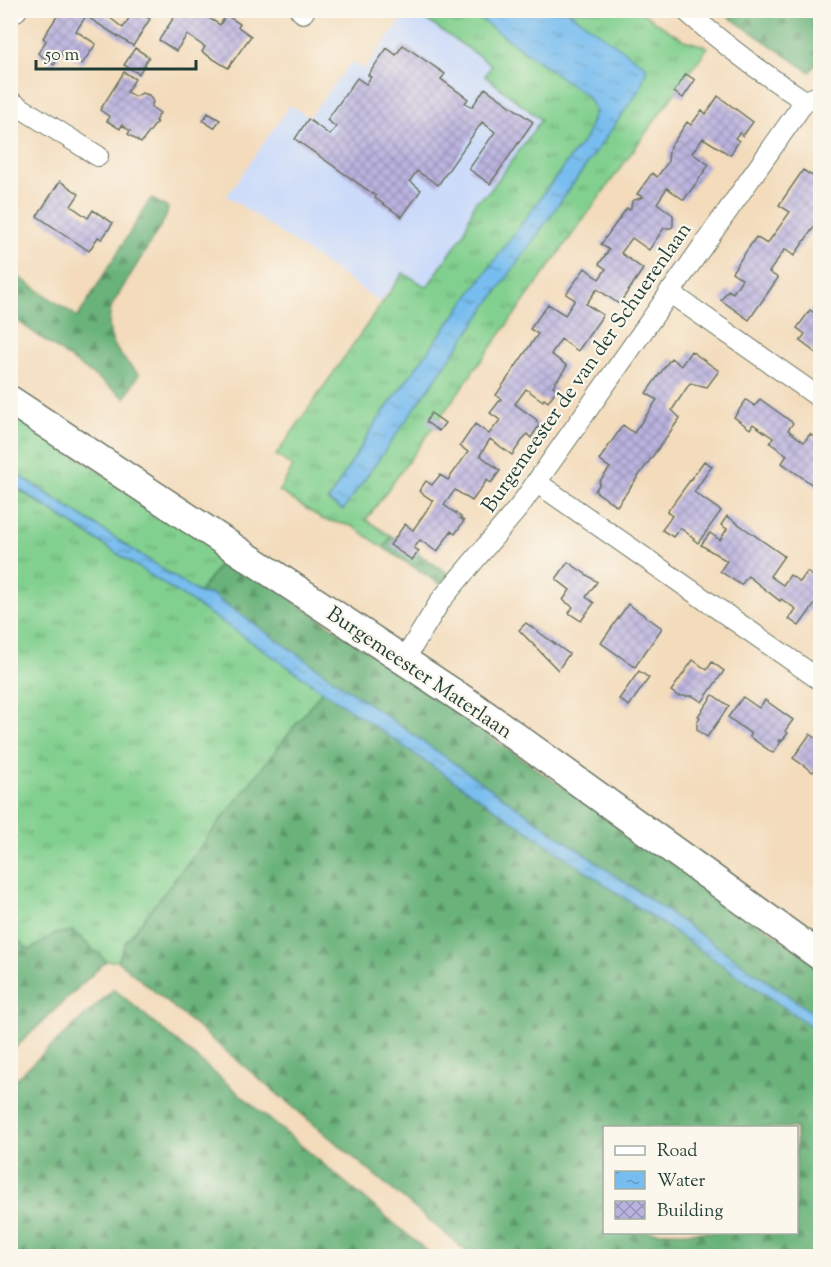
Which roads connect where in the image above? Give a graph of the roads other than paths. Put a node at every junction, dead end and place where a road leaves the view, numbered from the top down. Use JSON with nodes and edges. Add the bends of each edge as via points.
{"nodes":[{"id":1,"x":17,"y":10,"type":"edge"},
{"id":2,"x":300,"y":10,"type":"edge"},
{"id":3,"x":305,"y":10,"type":"edge"},
{"id":4,"x":685,"y":10,"type":"edge"},
{"id":5,"x":10,"y":15,"type":"edge"},
{"id":6,"x":816,"y":97,"type":"edge"},
{"id":7,"x":10,"y":101,"type":"edge"},
{"id":8,"x":98,"y":156,"type":"dead end"},
{"id":9,"x":669,"y":291,"type":"junction"},
{"id":10,"x":820,"y":398,"type":"edge"},
{"id":11,"x":10,"y":400,"type":"edge"},
{"id":12,"x":536,"y":482,"type":"junction"},
{"id":13,"x":404,"y":660,"type":"junction"},
{"id":14,"x":820,"y":680,"type":"edge"},
{"id":15,"x":820,"y":956,"type":"edge"}],
"edges":[{"from":1,"to":5,"type":"street"},
{"from":2,"to":3,"type":"street"},
{"from":4,"to":6,"type":"street","via":[[716,38]]},
{"from":6,"to":9,"type":"street","name":"Burgemeester de van der Schuerenlaan"},
{"from":7,"to":8,"type":"street"},
{"from":9,"to":10,"type":"street"},
{"from":9,"to":12,"type":"street","name":"Burgemeester de van der Schuerenlaan"},
{"from":11,"to":13,"type":"main road","name":"Burgemeester Materlaan"},
{"from":12,"to":13,"type":"street","name":"Burgemeester de van der Schuerenlaan","via":[[441,600]]},
{"from":12,"to":14,"type":"street"},
{"from":13,"to":15,"type":"main road","name":"Burgemeester Materlaan"}]}
